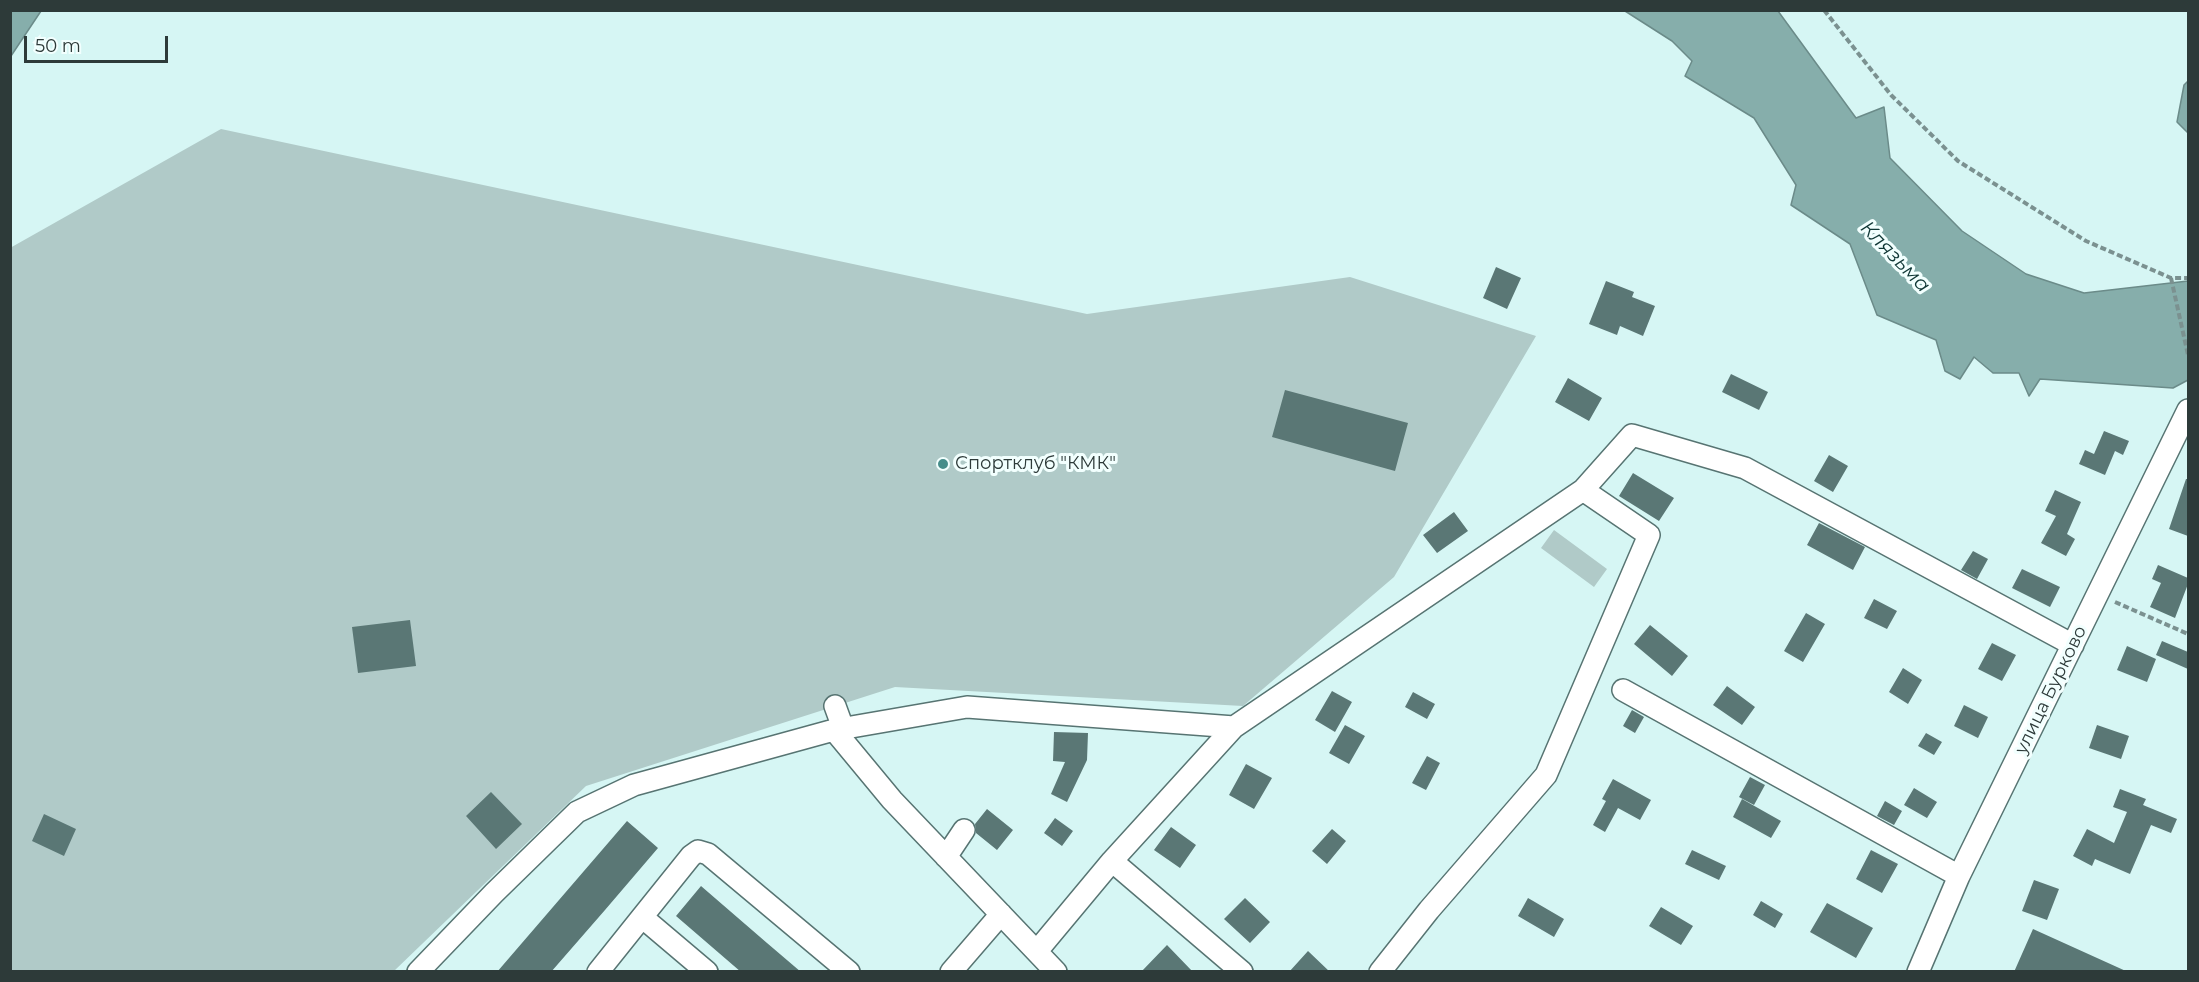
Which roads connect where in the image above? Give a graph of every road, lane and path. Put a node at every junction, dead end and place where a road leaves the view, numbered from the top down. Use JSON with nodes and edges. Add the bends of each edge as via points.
{"nodes":[{"id":1,"x":1824,"y":10,"type":"edge"},
{"id":2,"x":2172,"y":278,"type":"junction"},
{"id":3,"x":2188,"y":278,"type":"edge"},
{"id":4,"x":2188,"y":355,"type":"edge"},
{"id":5,"x":2188,"y":410,"type":"edge"},
{"id":6,"x":1582,"y":490,"type":"junction"},
{"id":7,"x":2098,"y":594,"type":"junction"},
{"id":8,"x":2188,"y":634,"type":"edge"},
{"id":9,"x":2073,"y":645,"type":"junction"},
{"id":10,"x":1623,"y":690,"type":"dead end"},
{"id":11,"x":835,"y":706,"type":"dead end"},
{"id":12,"x":1234,"y":727,"type":"junction"},
{"id":13,"x":839,"y":729,"type":"junction"},
{"id":14,"x":964,"y":830,"type":"dead end"},
{"id":15,"x":946,"y":857,"type":"junction"},
{"id":16,"x":1112,"y":861,"type":"junction"},
{"id":17,"x":1959,"y":876,"type":"junction"},
{"id":18,"x":1001,"y":914,"type":"junction"},
{"id":19,"x":642,"y":917,"type":"junction"},
{"id":20,"x":1037,"y":951,"type":"junction"},
{"id":21,"x":421,"y":970,"type":"edge"},
{"id":22,"x":598,"y":972,"type":"edge"},
{"id":23,"x":706,"y":972,"type":"edge"},
{"id":24,"x":849,"y":972,"type":"edge"},
{"id":25,"x":951,"y":972,"type":"edge"},
{"id":26,"x":1056,"y":972,"type":"edge"},
{"id":27,"x":1242,"y":972,"type":"edge"},
{"id":28,"x":1380,"y":972,"type":"edge"},
{"id":29,"x":1918,"y":972,"type":"edge"}],
"edges":[{"from":1,"to":2,"type":"path","via":[[1891,95],[1958,161],[2086,241]]},
{"from":2,"to":3,"type":"path"},
{"from":2,"to":4,"type":"path"},
{"from":5,"to":7,"type":"street","name":"улица Бурково"},
{"from":6,"to":9,"type":"street","via":[[1632,435],[1745,468]]},
{"from":6,"to":12,"type":"street"},
{"from":6,"to":28,"type":"street","via":[[1649,535],[1546,775]]},
{"from":7,"to":8,"type":"path"},
{"from":7,"to":9,"type":"street","name":"улица Бурково"},
{"from":9,"to":17,"type":"street","name":"улица Бурково"},
{"from":10,"to":17,"type":"street"},
{"from":11,"to":13,"type":"street"},
{"from":12,"to":13,"type":"street","via":[[967,707]]},
{"from":12,"to":16,"type":"street"},
{"from":13,"to":15,"type":"street","via":[[892,800]]},
{"from":13,"to":21,"type":"street","via":[[634,785],[577,812]]},
{"from":14,"to":15,"type":"street"},
{"from":15,"to":18,"type":"street"},
{"from":16,"to":20,"type":"street"},
{"from":16,"to":27,"type":"street"},
{"from":17,"to":29,"type":"street","name":"улица Бурково"},
{"from":18,"to":20,"type":"street"},
{"from":18,"to":25,"type":"street"},
{"from":19,"to":22,"type":"street"},
{"from":19,"to":23,"type":"street"},
{"from":19,"to":24,"type":"street","via":[[698,851],[708,854]]},
{"from":20,"to":26,"type":"street"}]}
